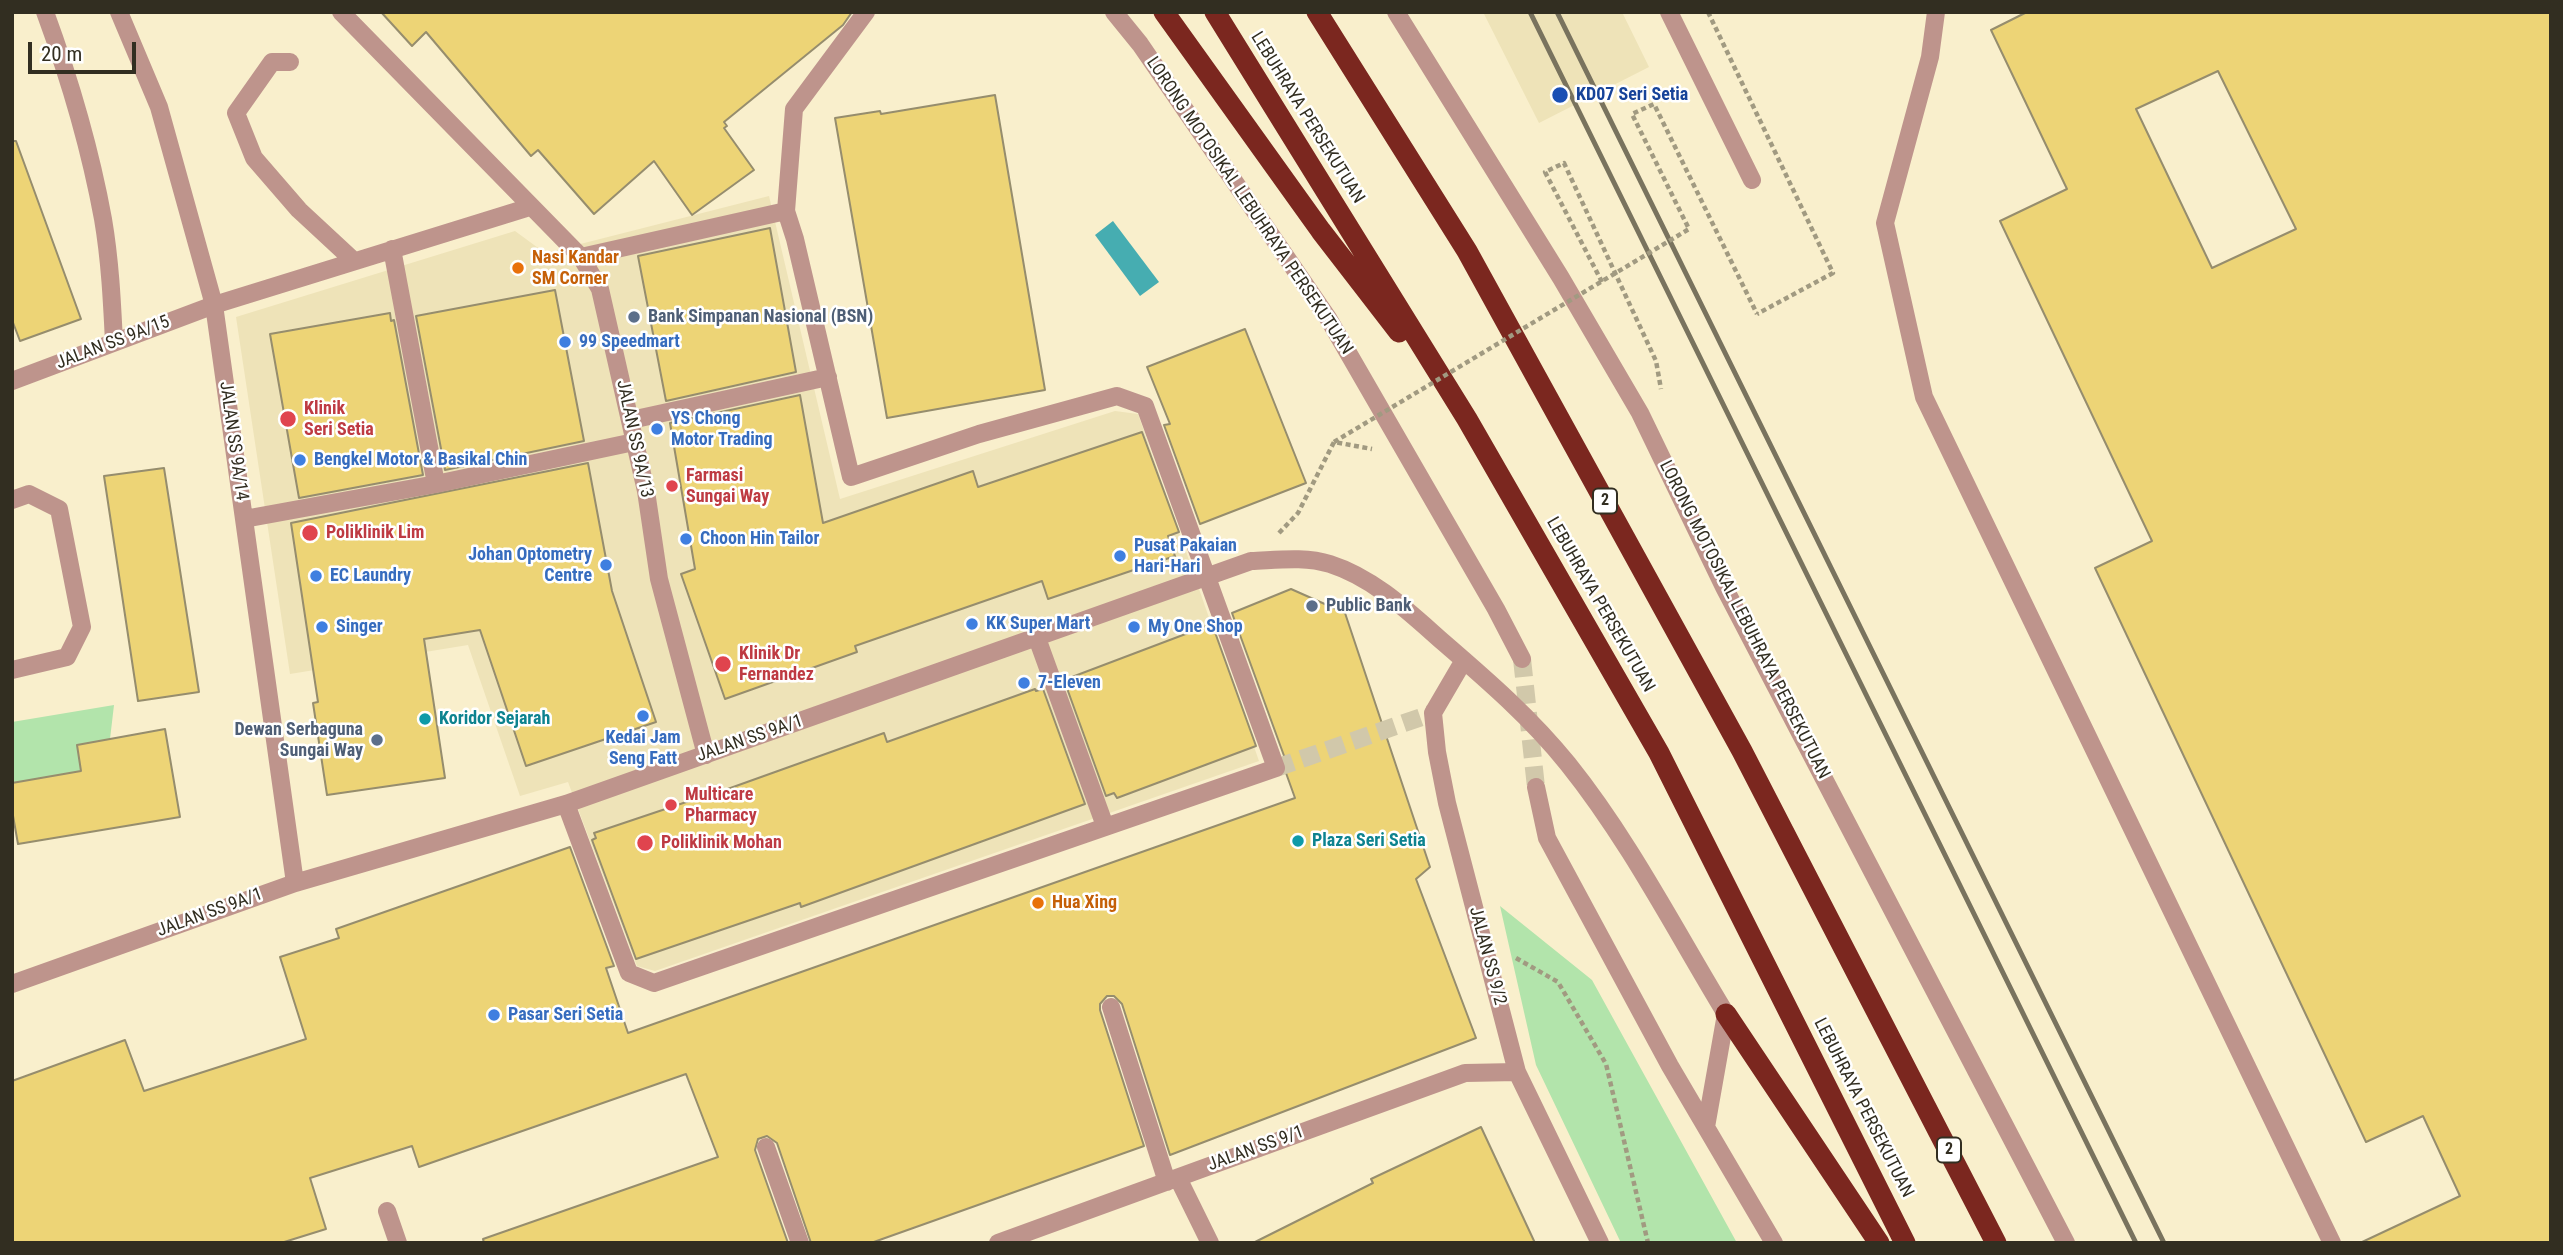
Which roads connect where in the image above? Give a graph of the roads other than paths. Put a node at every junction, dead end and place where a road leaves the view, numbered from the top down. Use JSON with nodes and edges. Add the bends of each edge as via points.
{"nodes":[{"id":1,"x":45,"y":12,"type":"edge"},
{"id":2,"x":119,"y":12,"type":"edge"},
{"id":3,"x":341,"y":12,"type":"edge"},
{"id":4,"x":866,"y":12,"type":"edge"},
{"id":5,"x":1114,"y":12,"type":"edge"},
{"id":6,"x":1164,"y":12,"type":"edge"},
{"id":7,"x":1215,"y":12,"type":"edge"},
{"id":8,"x":1317,"y":12,"type":"edge"},
{"id":9,"x":1396,"y":12,"type":"edge"},
{"id":10,"x":1669,"y":12,"type":"edge"},
{"id":11,"x":1936,"y":12,"type":"edge"},
{"id":12,"x":290,"y":62,"type":"dead end"},
{"id":13,"x":1752,"y":180,"type":"dead end"},
{"id":14,"x":530,"y":207,"type":"junction"},
{"id":15,"x":786,"y":211,"type":"junction"},
{"id":16,"x":392,"y":250,"type":"junction"},
{"id":17,"x":580,"y":257,"type":"junction"},
{"id":18,"x":354,"y":261,"type":"junction"},
{"id":19,"x":214,"y":305,"type":"junction"},
{"id":20,"x":114,"y":342,"type":"junction"},
{"id":21,"x":828,"y":377,"type":"junction"},
{"id":22,"x":12,"y":381,"type":"edge"},
{"id":23,"x":1467,"y":419,"type":"junction"},
{"id":24,"x":631,"y":420,"type":"junction"},
{"id":25,"x":634,"y":442,"type":"junction"},
{"id":26,"x":436,"y":484,"type":"junction"},
{"id":27,"x":12,"y":500,"type":"edge"},
{"id":28,"x":244,"y":519,"type":"junction"},
{"id":29,"x":1208,"y":576,"type":"junction"},
{"id":30,"x":1037,"y":638,"type":"junction"},
{"id":31,"x":1522,"y":659,"type":"tunnel mouth"},
{"id":32,"x":1464,"y":660,"type":"junction"},
{"id":33,"x":12,"y":670,"type":"edge"},
{"id":34,"x":706,"y":755,"type":"junction"},
{"id":35,"x":1536,"y":787,"type":"tunnel mouth"},
{"id":36,"x":566,"y":804,"type":"junction"},
{"id":37,"x":1105,"y":826,"type":"junction"},
{"id":38,"x":295,"y":883,"type":"junction"},
{"id":39,"x":12,"y":984,"type":"edge"},
{"id":40,"x":1111,"y":1007,"type":"dead end"},
{"id":41,"x":1726,"y":1014,"type":"junction"},
{"id":42,"x":1517,"y":1072,"type":"junction"},
{"id":43,"x":1706,"y":1127,"type":"junction"},
{"id":44,"x":766,"y":1147,"type":"dead end"},
{"id":45,"x":1173,"y":1180,"type":"junction"},
{"id":46,"x":387,"y":1211,"type":"dead end"},
{"id":47,"x":398,"y":1243,"type":"edge"},
{"id":48,"x":800,"y":1243,"type":"edge"},
{"id":49,"x":998,"y":1243,"type":"edge"},
{"id":50,"x":1210,"y":1243,"type":"edge"},
{"id":51,"x":1600,"y":1243,"type":"edge"},
{"id":52,"x":1774,"y":1243,"type":"edge"},
{"id":53,"x":1879,"y":1243,"type":"edge"},
{"id":54,"x":1905,"y":1243,"type":"edge"},
{"id":55,"x":1996,"y":1243,"type":"edge"},
{"id":56,"x":2066,"y":1243,"type":"edge"},
{"id":57,"x":2332,"y":1243,"type":"edge"}],
"edges":[{"from":1,"to":20,"type":"street","via":[[82,122],[103,221]]},
{"from":2,"to":19,"type":"street","name":"JALAN SS 9A/14","via":[[159,107]]},
{"from":3,"to":14,"type":"street","name":"JALAN SS 9A/13"},
{"from":4,"to":15,"type":"street","via":[[794,109]]},
{"from":5,"to":31,"type":"street","name":"LORONG MOTOSIKAL LEBUHRAYA PERSEKUTUAN","via":[[1328,318]]},
{"from":6,"to":23,"type":"highway","via":[[1321,231]]},
{"from":7,"to":23,"type":"highway","name":"LEBUHRAYA PERSEKUTUAN"},
{"from":8,"to":55,"type":"highway","number":"2","via":[[1474,263],[1742,751]]},
{"from":9,"to":56,"type":"street","name":"LORONG MOTOSIKAL LEBUHRAYA PERSEKUTUAN","via":[[1640,413],[1724,587]]},
{"from":10,"to":13,"type":"street"},
{"from":11,"to":57,"type":"street","via":[[1930,57],[1885,223],[1924,397]]},
{"from":12,"to":18,"type":"street","via":[[272,62],[236,113],[254,158],[299,210]]},
{"from":14,"to":16,"type":"street","name":"JALAN SS 9A/15"},
{"from":14,"to":17,"type":"street","name":"JALAN SS 9A/13"},
{"from":15,"to":17,"type":"street"},
{"from":15,"to":21,"type":"street"},
{"from":16,"to":18,"type":"street","name":"JALAN SS 9A/15"},
{"from":16,"to":26,"type":"street"},
{"from":17,"to":24,"type":"street","name":"JALAN SS 9A/13","via":[[600,289]]},
{"from":18,"to":19,"type":"street","name":"JALAN SS 9A/15"},
{"from":19,"to":20,"type":"street","name":"JALAN SS 9A/15"},
{"from":19,"to":28,"type":"street","name":"JALAN SS 9A/14"},
{"from":20,"to":22,"type":"street","name":"JALAN SS 9A/15"},
{"from":21,"to":24,"type":"street"},
{"from":21,"to":29,"type":"street","via":[[851,477],[979,434],[1117,396],[1145,406]]},
{"from":23,"to":54,"type":"highway","name":"LEBUHRAYA PERSEKUTUAN","via":[[1659,753]]},
{"from":24,"to":25,"type":"street","name":"JALAN SS 9A/13"},
{"from":25,"to":26,"type":"street"},
{"from":25,"to":34,"type":"street","name":"JALAN SS 9A/13","via":[[659,579]]},
{"from":26,"to":28,"type":"street"},
{"from":27,"to":33,"type":"street","via":[[29,494],[59,509],[82,627],[67,657]]},
{"from":28,"to":38,"type":"street","name":"JALAN SS 9A/14"},
{"from":29,"to":30,"type":"street","name":"JALAN SS 9A/1"},
{"from":29,"to":32,"type":"street","name":"JALAN SS 9A/1","via":[[1251,561],[1328,563],[1360,576]]},
{"from":29,"to":37,"type":"street","via":[[1276,768]]},
{"from":30,"to":34,"type":"street","name":"JALAN SS 9A/1"},
{"from":30,"to":37,"type":"street"},
{"from":32,"to":41,"type":"street","via":[[1511,701],[1567,763],[1614,827]]},
{"from":32,"to":42,"type":"street","name":"JALAN SS 9/2","via":[[1433,713],[1437,752]]},
{"from":34,"to":36,"type":"street","name":"JALAN SS 9A/1"},
{"from":35,"to":43,"type":"street","via":[[1547,838]]},
{"from":36,"to":37,"type":"street","via":[[629,973],[654,983]]},
{"from":36,"to":38,"type":"street","name":"JALAN SS 9A/1"},
{"from":38,"to":39,"type":"street","name":"JALAN SS 9A/1"},
{"from":40,"to":45,"type":"street"},
{"from":41,"to":43,"type":"street"},
{"from":41,"to":53,"type":"highway"},
{"from":42,"to":45,"type":"street","name":"JALAN SS 9/1","via":[[1465,1073]]},
{"from":42,"to":51,"type":"street","name":"JALAN SS 9/2"},
{"from":43,"to":52,"type":"street"},
{"from":44,"to":48,"type":"street"},
{"from":45,"to":49,"type":"street","name":"JALAN SS 9/1"},
{"from":45,"to":50,"type":"street"},
{"from":46,"to":47,"type":"street"}]}
